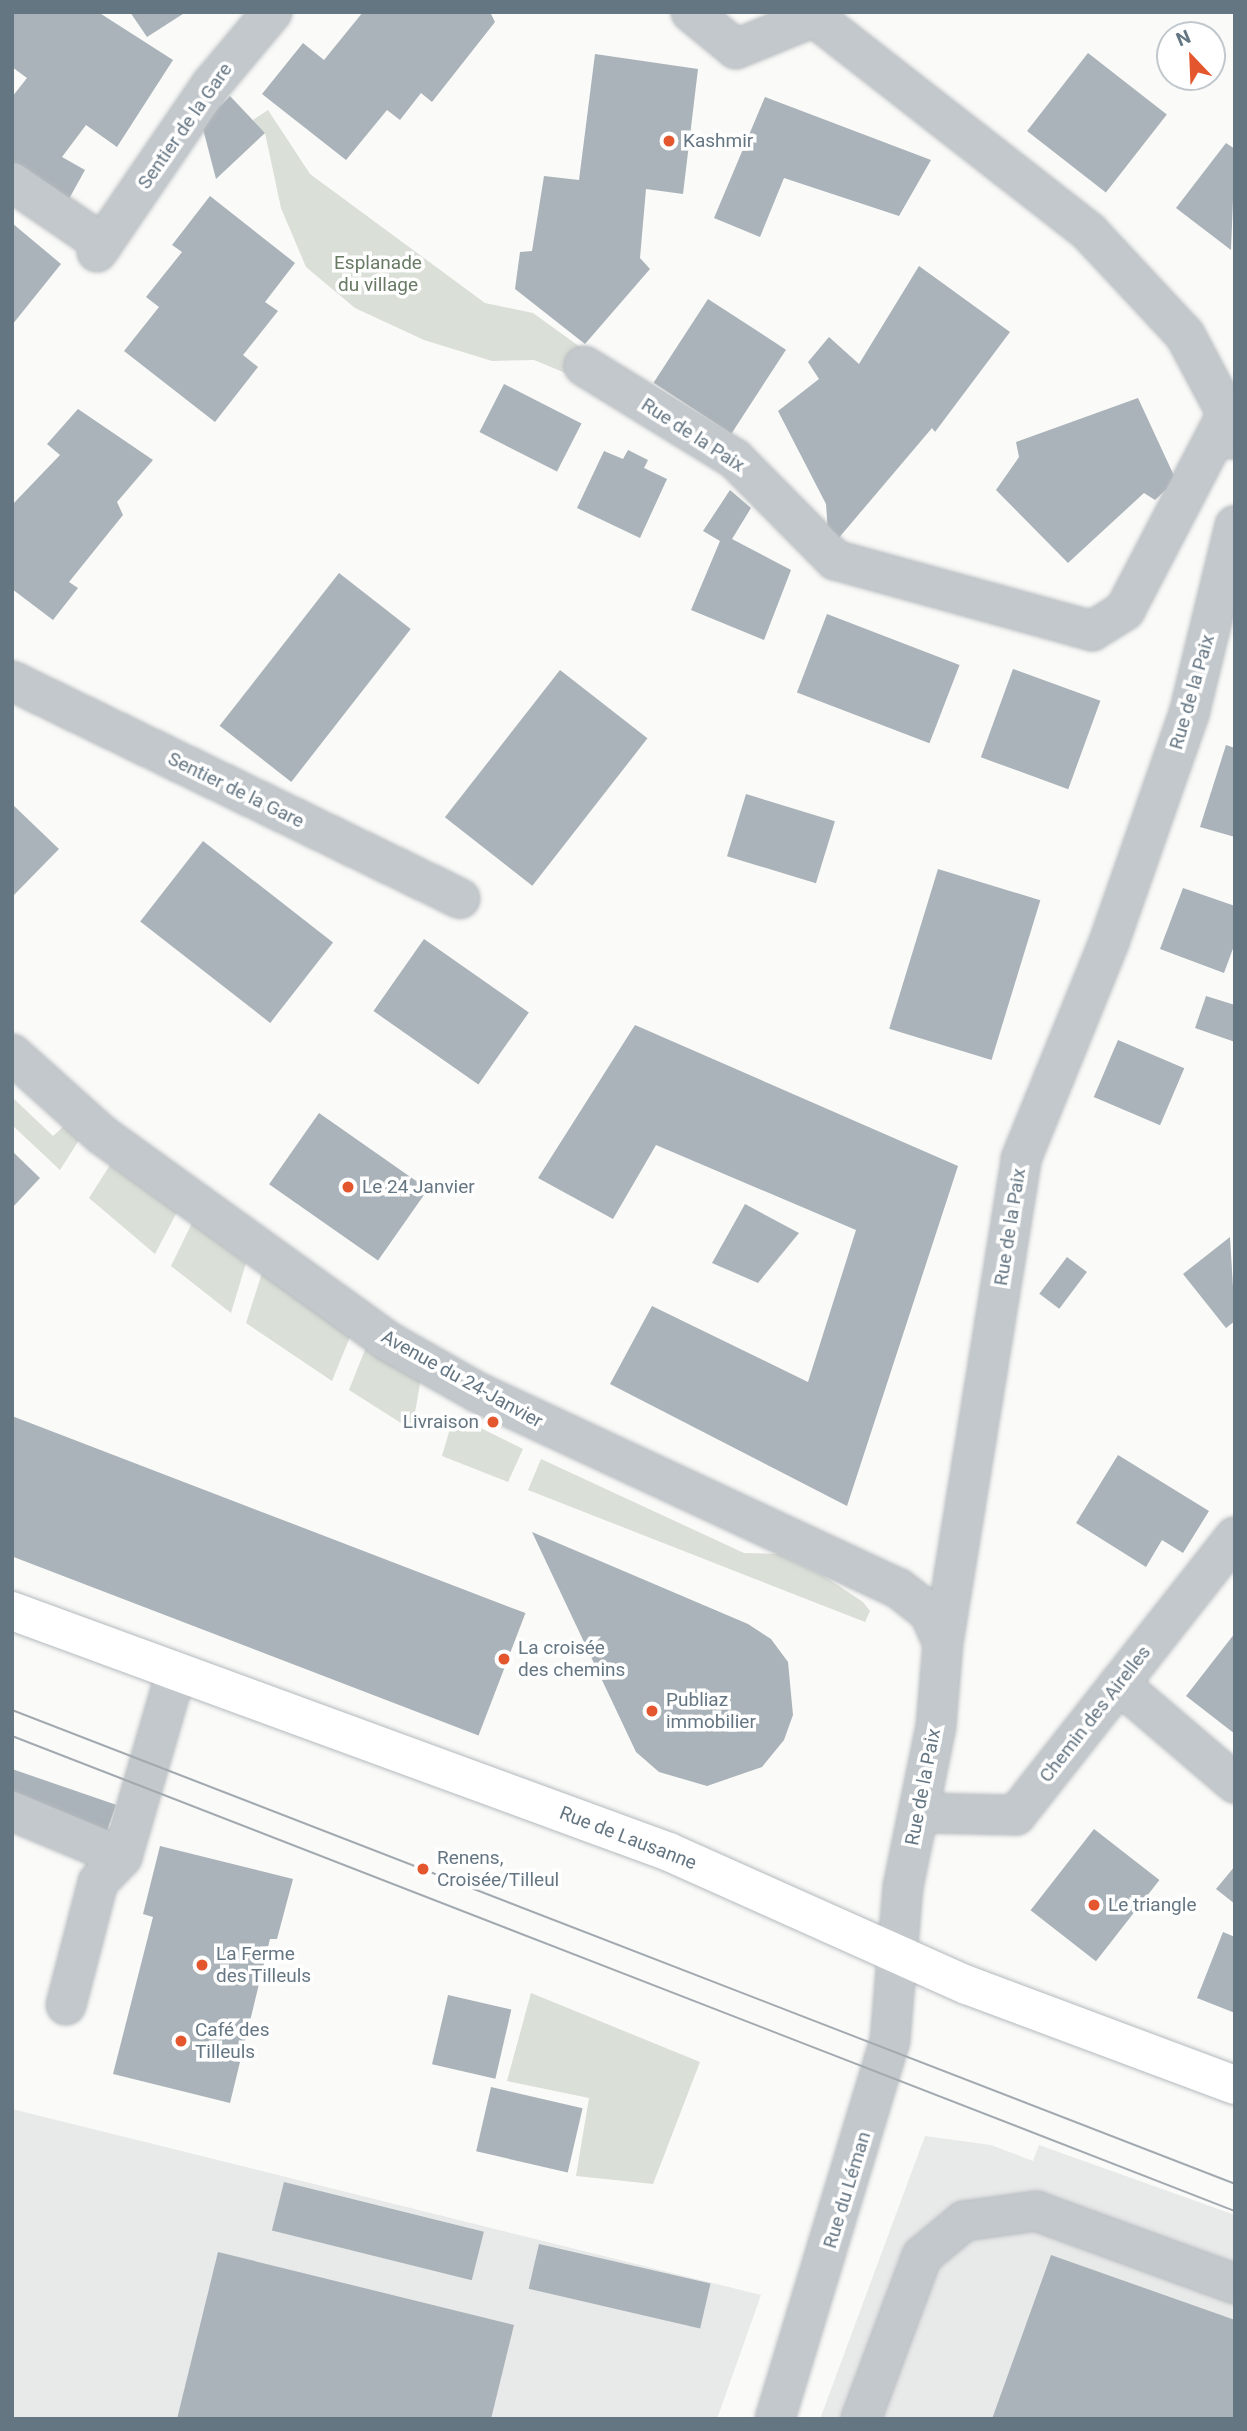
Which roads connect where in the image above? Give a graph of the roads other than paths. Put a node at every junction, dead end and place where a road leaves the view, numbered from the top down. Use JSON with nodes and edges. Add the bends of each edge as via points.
{"nodes":[{"id":1,"x":272,"y":12,"type":"edge"},
{"id":2,"x":691,"y":12,"type":"edge"},
{"id":3,"x":811,"y":15,"type":"edge"},
{"id":4,"x":12,"y":182,"type":"edge"},
{"id":5,"x":584,"y":366,"type":"dead end"},
{"id":6,"x":1231,"y":431,"type":"edge"},
{"id":7,"x":1235,"y":526,"type":"edge"},
{"id":8,"x":12,"y":681,"type":"edge"},
{"id":9,"x":460,"y":899,"type":"dead end"},
{"id":10,"x":12,"y":1054,"type":"edge"},
{"id":11,"x":1235,"y":1537,"type":"edge"},
{"id":12,"x":12,"y":1611,"type":"edge"},
{"id":13,"x":943,"y":1643,"type":"junction"},
{"id":14,"x":176,"y":1672,"type":"junction"},
{"id":15,"x":1119,"y":1684,"type":"junction"},
{"id":16,"x":1235,"y":1783,"type":"edge"},
{"id":17,"x":12,"y":1811,"type":"edge"},
{"id":18,"x":919,"y":1813,"type":"junction"},
{"id":19,"x":122,"y":1857,"type":"junction"},
{"id":20,"x":901,"y":1956,"type":"junction"},
{"id":21,"x":66,"y":2005,"type":"dead end"},
{"id":22,"x":1235,"y":2085,"type":"edge"},
{"id":23,"x":1235,"y":2284,"type":"edge"},
{"id":24,"x":775,"y":2419,"type":"edge"},
{"id":25,"x":861,"y":2419,"type":"edge"}],
"edges":[{"from":1,"to":4,"type":"street","name":"Sentier de la Gare","via":[[211,85],[100,248]]},
{"from":2,"to":3,"type":"street","via":[[736,49]]},
{"from":3,"to":6,"type":"street","name":"Rue de la Paix","via":[[1089,232],[1185,335]]},
{"from":5,"to":6,"type":"street","name":"Rue de la Paix","via":[[735,458],[835,560],[1092,631],[1125,610]]},
{"from":7,"to":13,"type":"street","name":"Rue de la Paix","via":[[1189,714],[1109,942],[1021,1159]]},
{"from":8,"to":9,"type":"street","name":"Sentier de la Gare"},
{"from":10,"to":13,"type":"street","name":"Avenue du 24-Janvier","via":[[102,1135],[389,1342],[489,1398],[898,1588],[929,1612]]},
{"from":11,"to":15,"type":"street","name":"Chemin des Airelles"},
{"from":12,"to":14,"type":"main road","name":"Rue de Lausanne"},
{"from":13,"to":18,"type":"street","name":"Rue de la Paix"},
{"from":14,"to":19,"type":"street"},
{"from":14,"to":20,"type":"main road","name":"Rue de Lausanne","via":[[668,1852]]},
{"from":15,"to":16,"type":"street"},
{"from":15,"to":18,"type":"street","name":"Chemin des Airelles","via":[[1016,1815]]},
{"from":17,"to":19,"type":"street"},
{"from":18,"to":20,"type":"street","name":"Rue de la Paix","via":[[903,1887]]},
{"from":19,"to":21,"type":"street","via":[[97,1882]]},
{"from":20,"to":22,"type":"main road","name":"Rue de Lausanne"},
{"from":20,"to":24,"type":"street","name":"Rue du Léman","via":[[880,2079]]},
{"from":23,"to":25,"type":"street","via":[[1036,2211],[964,2221],[922,2256]]}]}
